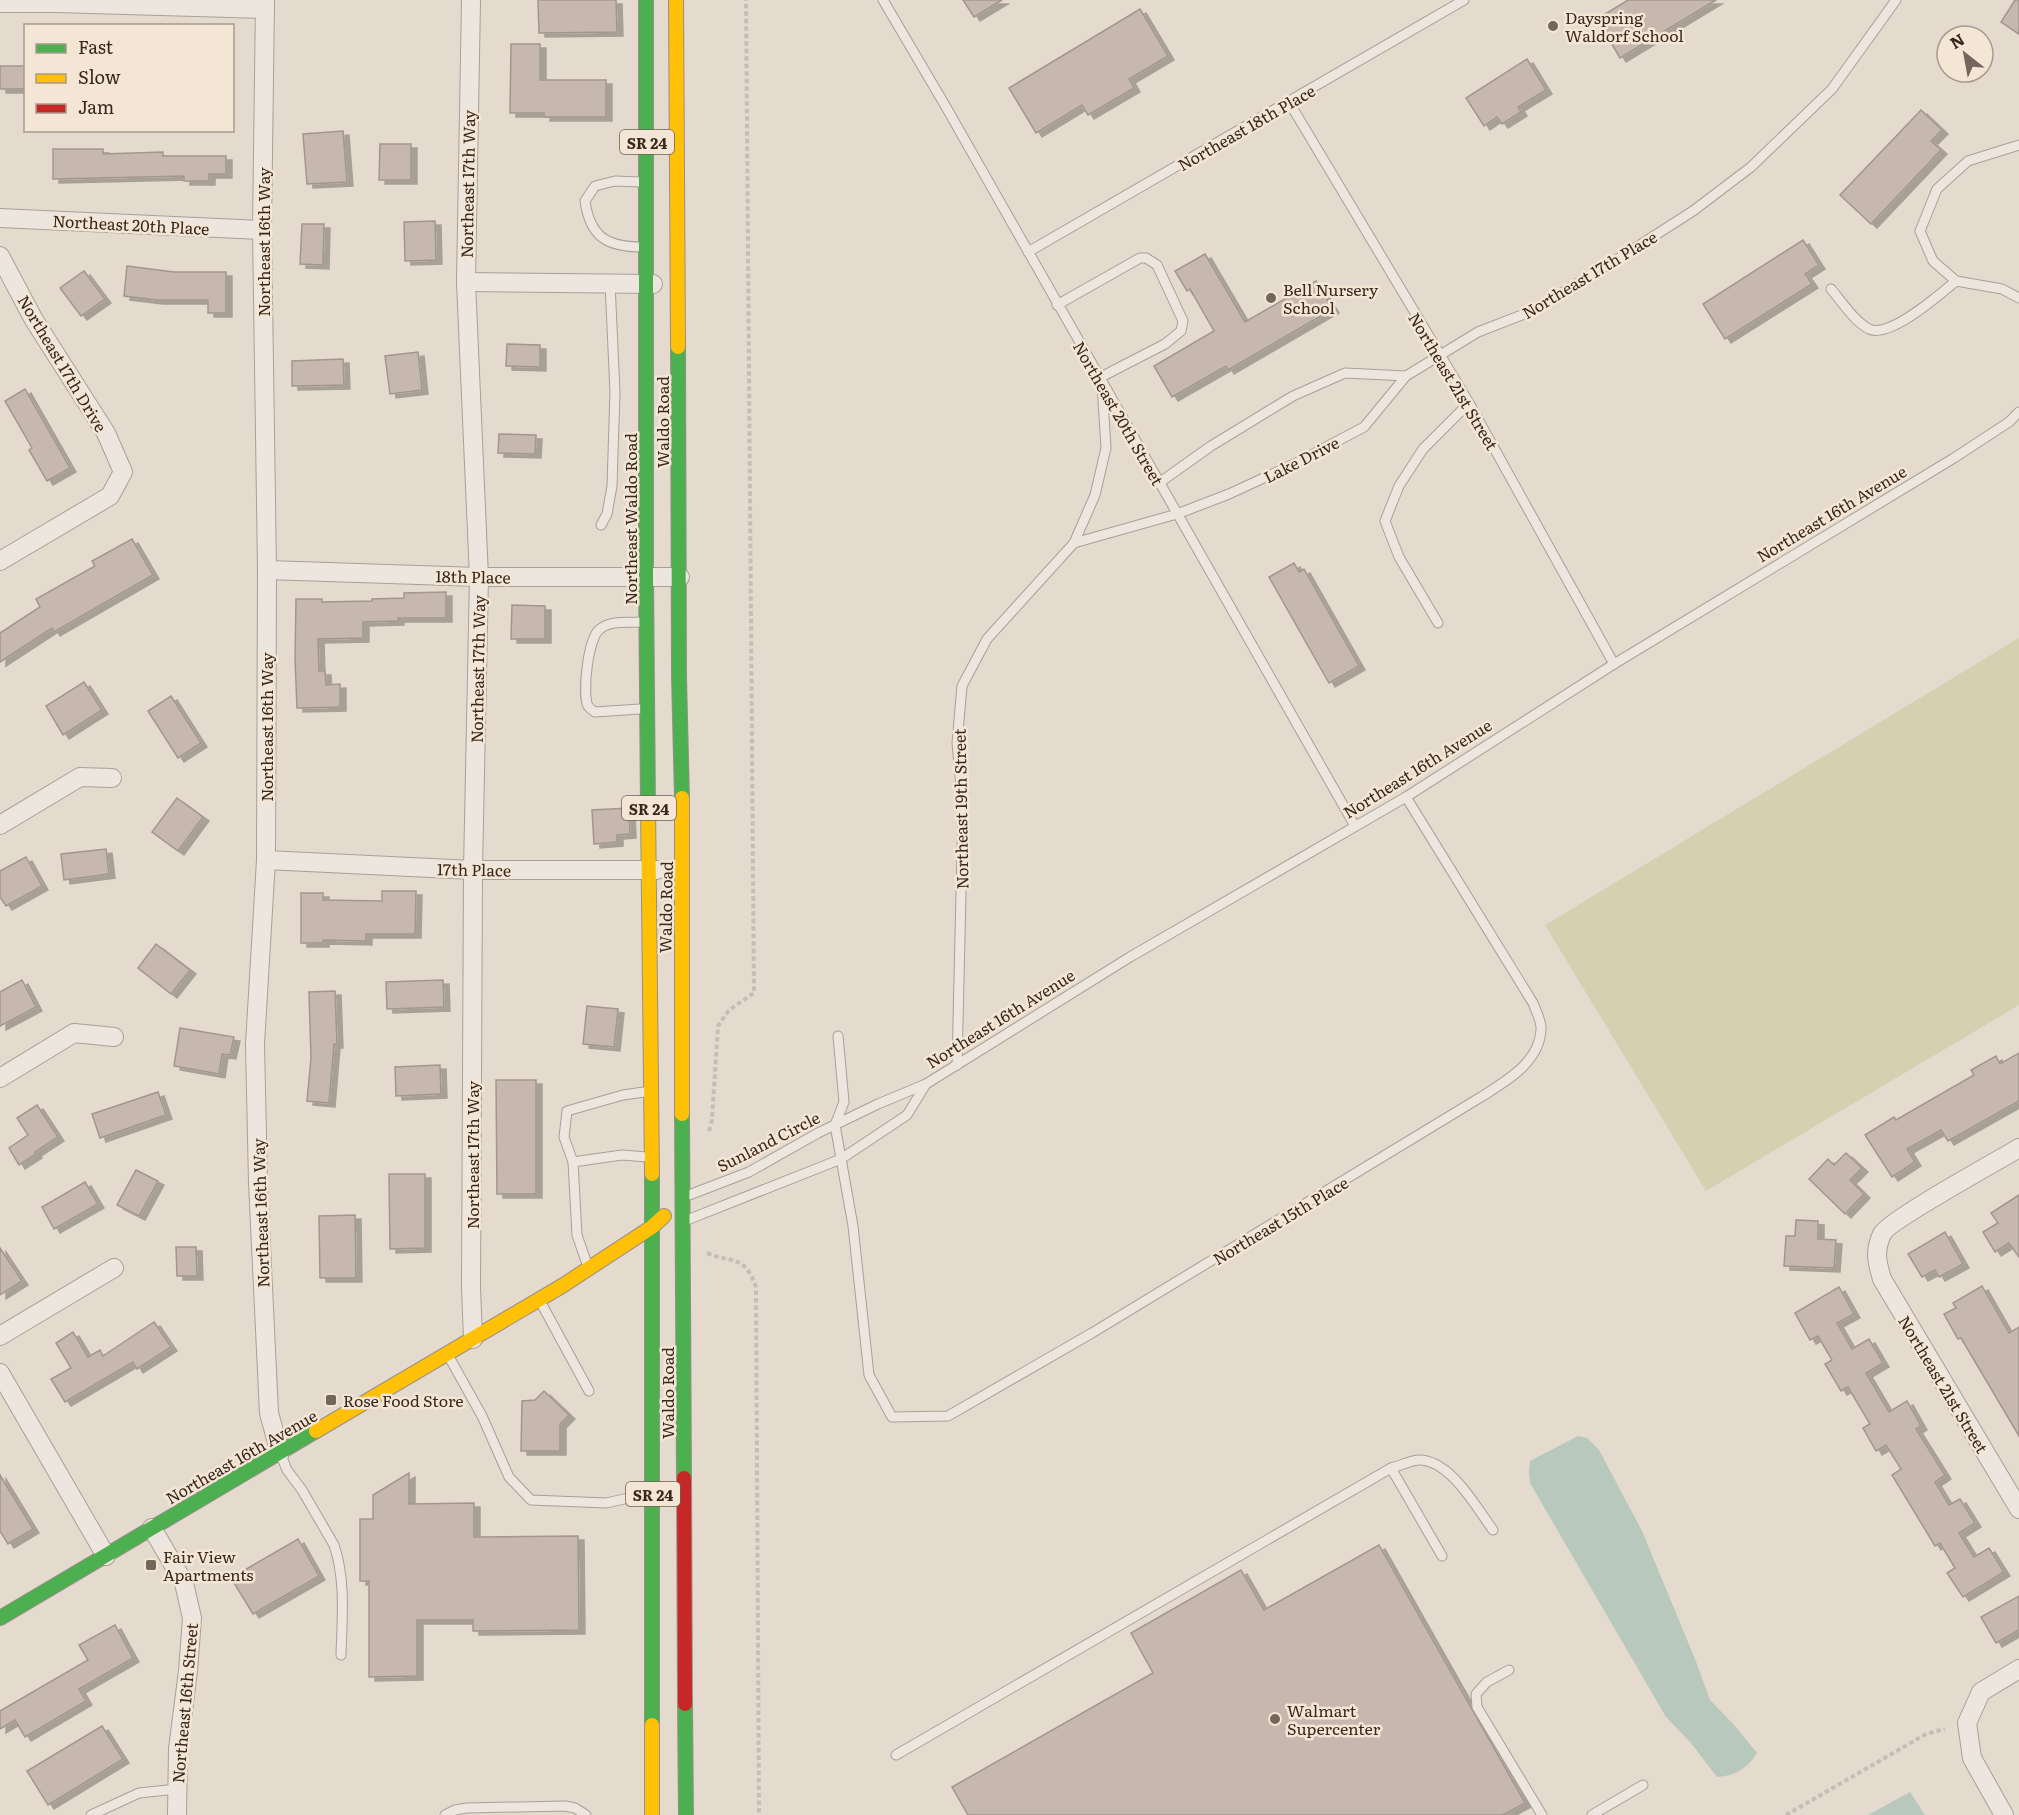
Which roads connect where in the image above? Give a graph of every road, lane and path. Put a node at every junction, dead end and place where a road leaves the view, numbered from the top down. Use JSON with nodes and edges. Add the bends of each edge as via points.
{"nodes":[{"id":1,"x":471,"y":0,"type":"edge"},
{"id":2,"x":646,"y":0,"type":"edge"},
{"id":3,"x":676,"y":0,"type":"edge"},
{"id":4,"x":746,"y":0,"type":"edge"},
{"id":5,"x":883,"y":0,"type":"edge"},
{"id":6,"x":1464,"y":0,"type":"edge"},
{"id":7,"x":1896,"y":0,"type":"edge"},
{"id":8,"x":0,"y":3,"type":"edge"},
{"id":9,"x":265,"y":5,"type":"edge"},
{"id":10,"x":1289,"y":102,"type":"junction"},
{"id":11,"x":2019,"y":145,"type":"edge"},
{"id":12,"x":647,"y":182,"type":"junction"},
{"id":13,"x":0,"y":218,"type":"edge"},
{"id":14,"x":262,"y":230,"type":"junction"},
{"id":15,"x":647,"y":248,"type":"junction"},
{"id":16,"x":1028,"y":252,"type":"junction"},
{"id":17,"x":0,"y":256,"type":"edge"},
{"id":18,"x":1956,"y":281,"type":"junction"},
{"id":19,"x":465,"y":282,"type":"junction"},
{"id":20,"x":610,"y":283,"type":"junction"},
{"id":21,"x":647,"y":284,"type":"junction"},
{"id":22,"x":678,"y":284,"type":"junction"},
{"id":23,"x":1831,"y":289,"type":"dead end"},
{"id":24,"x":2019,"y":298,"type":"edge"},
{"id":25,"x":1057,"y":305,"type":"junction"},
{"id":26,"x":1439,"y":355,"type":"junction"},
{"id":27,"x":1406,"y":376,"type":"junction"},
{"id":28,"x":1100,"y":380,"type":"junction"},
{"id":29,"x":1469,"y":403,"type":"junction"},
{"id":30,"x":2019,"y":412,"type":"edge"},
{"id":31,"x":1159,"y":483,"type":"junction"},
{"id":32,"x":1177,"y":514,"type":"junction"},
{"id":33,"x":601,"y":525,"type":"dead end"},
{"id":34,"x":1074,"y":543,"type":"junction"},
{"id":35,"x":0,"y":561,"type":"edge"},
{"id":36,"x":267,"y":570,"type":"junction"},
{"id":37,"x":478,"y":577,"type":"junction"},
{"id":38,"x":646,"y":577,"type":"junction"},
{"id":39,"x":680,"y":577,"type":"junction"},
{"id":40,"x":646,"y":622,"type":"junction"},
{"id":41,"x":1438,"y":623,"type":"dead end"},
{"id":42,"x":1614,"y":664,"type":"junction"},
{"id":43,"x":648,"y":709,"type":"junction"},
{"id":44,"x":112,"y":778,"type":"dead end"},
{"id":45,"x":1406,"y":797,"type":"junction"},
{"id":46,"x":0,"y":825,"type":"edge"},
{"id":47,"x":1355,"y":826,"type":"junction"},
{"id":48,"x":266,"y":860,"type":"junction"},
{"id":49,"x":473,"y":870,"type":"junction"},
{"id":50,"x":650,"y":870,"type":"junction"},
{"id":51,"x":683,"y":870,"type":"junction"},
{"id":52,"x":838,"y":1036,"type":"dead end"},
{"id":53,"x":114,"y":1037,"type":"dead end"},
{"id":54,"x":650,"y":1039,"type":"joint"},
{"id":55,"x":957,"y":1065,"type":"junction"},
{"id":56,"x":0,"y":1078,"type":"edge"},
{"id":57,"x":926,"y":1084,"type":"junction"},
{"id":58,"x":651,"y":1091,"type":"junction"},
{"id":59,"x":835,"y":1125,"type":"junction"},
{"id":60,"x":707,"y":1137,"type":"dead end"},
{"id":61,"x":2019,"y":1148,"type":"edge"},
{"id":62,"x":652,"y":1157,"type":"junction"},
{"id":63,"x":841,"y":1159,"type":"junction"},
{"id":64,"x":573,"y":1162,"type":"junction"},
{"id":65,"x":682,"y":1198,"type":"junction"},
{"id":66,"x":682,"y":1222,"type":"junction"},
{"id":67,"x":652,"y":1227,"type":"junction"},
{"id":68,"x":700,"y":1249,"type":"dead end"},
{"id":69,"x":114,"y":1268,"type":"dead end"},
{"id":70,"x":588,"y":1269,"type":"junction"},
{"id":71,"x":540,"y":1300,"type":"junction"},
{"id":72,"x":0,"y":1336,"type":"edge"},
{"id":73,"x":473,"y":1339,"type":"junction"},
{"id":74,"x":448,"y":1354,"type":"junction"},
{"id":75,"x":0,"y":1373,"type":"edge"},
{"id":76,"x":589,"y":1391,"type":"dead end"},
{"id":77,"x":280,"y":1453,"type":"junction"},
{"id":78,"x":1391,"y":1468,"type":"junction"},
{"id":79,"x":652,"y":1492,"type":"junction"},
{"id":80,"x":2019,"y":1509,"type":"edge"},
{"id":81,"x":152,"y":1528,"type":"junction"},
{"id":82,"x":1493,"y":1530,"type":"dead end"},
{"id":83,"x":106,"y":1556,"type":"junction"},
{"id":84,"x":1442,"y":1556,"type":"dead end"},
{"id":85,"x":0,"y":1618,"type":"edge"},
{"id":86,"x":340,"y":1655,"type":"dead end"},
{"id":87,"x":2019,"y":1669,"type":"edge"},
{"id":88,"x":1509,"y":1670,"type":"dead end"},
{"id":89,"x":1945,"y":1729,"type":"dead end"},
{"id":90,"x":896,"y":1755,"type":"dead end"},
{"id":91,"x":1643,"y":1785,"type":"dead end"},
{"id":92,"x":177,"y":1789,"type":"junction"},
{"id":93,"x":2000,"y":1808,"type":"edge"},
{"id":94,"x":91,"y":1815,"type":"edge"},
{"id":95,"x":177,"y":1815,"type":"edge"},
{"id":96,"x":445,"y":1815,"type":"edge"},
{"id":97,"x":586,"y":1815,"type":"edge"},
{"id":98,"x":652,"y":1815,"type":"edge"},
{"id":99,"x":686,"y":1815,"type":"edge"},
{"id":100,"x":759,"y":1815,"type":"edge"},
{"id":101,"x":1542,"y":1815,"type":"edge"},
{"id":102,"x":1592,"y":1815,"type":"edge"},
{"id":103,"x":1786,"y":1815,"type":"edge"}],
"edges":[{"from":1,"to":19,"type":"street","name":"Northeast 17th Way"},
{"from":2,"to":12,"type":"main road","name":"Northeast Waldo Road","number":"SR 24"},
{"from":3,"to":22,"type":"main road","name":"Waldo Road","number":"SR 24"},
{"from":4,"to":60,"type":"path","via":[[754,993],[729,1010],[718,1026],[712,1120]]},
{"from":5,"to":16,"type":"lane","name":"Northeast 20th Street"},
{"from":6,"to":10,"type":"lane","name":"Northeast 18th Place"},
{"from":7,"to":26,"type":"lane","name":"Northeast 17th Place","via":[[1832,89],[1751,167],[1693,211],[1552,299],[1478,332]]},
{"from":8,"to":9,"type":"street"},
{"from":9,"to":14,"type":"street","name":"Northeast 16th Way"},
{"from":10,"to":16,"type":"lane","name":"Northeast 18th Place"},
{"from":10,"to":26,"type":"lane","name":"Northeast 21st Street"},
{"from":11,"to":18,"type":"lane","via":[[1968,161],[1937,189],[1920,231],[1933,261]]},
{"from":12,"to":15,"type":"main road","name":"Northeast Waldo Road","number":"SR 24"},
{"from":12,"to":15,"type":"lane","via":[[615,181],[596,186],[585,201],[587,216],[598,236],[623,247]]},
{"from":13,"to":14,"type":"street","name":"Northeast 20th Place"},
{"from":14,"to":36,"type":"street","name":"Northeast 16th Way"},
{"from":15,"to":21,"type":"main road","name":"Northeast Waldo Road","number":"SR 24"},
{"from":16,"to":25,"type":"lane","name":"Northeast 20th Street"},
{"from":17,"to":35,"type":"street","name":"Northeast 17th Drive","via":[[34,320],[106,433],[123,472],[110,495]]},
{"from":18,"to":23,"type":"lane","via":[[1898,324],[1881,330],[1871,330],[1858,320]]},
{"from":18,"to":24,"type":"lane","via":[[2002,290]]},
{"from":19,"to":20,"type":"street"},
{"from":19,"to":37,"type":"street","name":"Northeast 17th Way"},
{"from":20,"to":21,"type":"street"},
{"from":20,"to":33,"type":"lane","via":[[615,392],[612,486]]},
{"from":21,"to":22,"type":"street"},
{"from":21,"to":38,"type":"main road","name":"Northeast Waldo Road","number":"SR 24"},
{"from":22,"to":39,"type":"main road","name":"Waldo Road","number":"SR 24"},
{"from":25,"to":28,"type":"lane","name":"Northeast 20th Street"},
{"from":25,"to":28,"type":"lane","via":[[1140,258],[1157,265],[1183,321],[1181,331]]},
{"from":26,"to":27,"type":"lane","name":"Northeast 17th Place"},
{"from":26,"to":29,"type":"lane","name":"Northeast 21st Street"},
{"from":27,"to":31,"type":"lane","via":[[1346,373],[1293,396]]},
{"from":27,"to":32,"type":"lane","name":"Lake Drive","via":[[1364,427],[1251,484]]},
{"from":28,"to":31,"type":"lane","name":"Northeast 20th Street"},
{"from":28,"to":34,"type":"lane","name":"Northeast 19th Street","via":[[1106,447],[1095,495]]},
{"from":29,"to":41,"type":"lane","via":[[1423,449],[1399,486],[1385,521],[1399,557]]},
{"from":29,"to":42,"type":"lane","name":"Northeast 21st Street"},
{"from":30,"to":42,"type":"lane","name":"Northeast 16th Avenue","via":[[1954,458]]},
{"from":31,"to":32,"type":"lane","name":"Northeast 20th Street"},
{"from":32,"to":34,"type":"lane","name":"Lake Drive"},
{"from":32,"to":47,"type":"lane","name":"Northeast 20th Street"},
{"from":34,"to":55,"type":"lane","name":"Northeast 19th Street","via":[[987,639],[962,687],[957,743],[963,818]]},
{"from":36,"to":37,"type":"street","name":"18th Place"},
{"from":36,"to":48,"type":"street","name":"Northeast 16th Way"},
{"from":37,"to":38,"type":"street","name":"18th Place"},
{"from":37,"to":49,"type":"street","name":"Northeast 17th Way"},
{"from":38,"to":39,"type":"street","name":"18th Place"},
{"from":38,"to":40,"type":"main road","name":"Northeast Waldo Road","number":"SR 24"},
{"from":39,"to":51,"type":"main road","name":"Waldo Road","number":"SR 24"},
{"from":40,"to":43,"type":"main road","name":"Northeast Waldo Road","number":"SR 24"},
{"from":40,"to":43,"type":"lane","via":[[611,623],[597,631],[589,647],[586,680],[587,703],[595,712]]},
{"from":42,"to":45,"type":"lane","name":"Northeast 16th Avenue"},
{"from":43,"to":50,"type":"main road","name":"Northeast Waldo Road","number":"SR 24"},
{"from":44,"to":46,"type":"street","via":[[80,777]]},
{"from":45,"to":47,"type":"lane","name":"Northeast 16th Avenue"},
{"from":45,"to":63,"type":"lane","name":"Northeast 15th Place","via":[[1533,1003],[1542,1029],[1534,1054],[1513,1077],[948,1416],[892,1417],[869,1376],[853,1226]]},
{"from":47,"to":55,"type":"lane","name":"Northeast 16th Avenue","via":[[1130,957]]},
{"from":48,"to":49,"type":"street","name":"17th Place"},
{"from":48,"to":77,"type":"street","name":"Northeast 16th Way","via":[[255,1044],[258,1183],[268,1413]]},
{"from":49,"to":50,"type":"street","name":"17th Place"},
{"from":49,"to":73,"type":"street","name":"Northeast 17th Way"},
{"from":50,"to":51,"type":"street","name":"17th Place"},
{"from":50,"to":54,"type":"main road","name":"Northeast Waldo Road","number":"SR 24"},
{"from":51,"to":65,"type":"main road","name":"Waldo Road","number":"SR 24"},
{"from":52,"to":59,"type":"lane","via":[[844,1102]]},
{"from":53,"to":56,"type":"street","via":[[74,1033]]},
{"from":54,"to":58,"type":"main road","name":"Waldo Road","number":"SR 24"},
{"from":55,"to":57,"type":"lane","name":"Northeast 16th Avenue"},
{"from":57,"to":59,"type":"lane","name":"Sunland Circle"},
{"from":57,"to":63,"type":"lane","name":"Northeast 16th Avenue","via":[[907,1115]]},
{"from":58,"to":62,"type":"main road","name":"Waldo Road","number":"SR 24"},
{"from":58,"to":64,"type":"lane","via":[[567,1111],[564,1137]]},
{"from":59,"to":63,"type":"lane"},
{"from":59,"to":65,"type":"lane","name":"Sunland Circle","via":[[749,1172]]},
{"from":61,"to":80,"type":"street","name":"Northeast 21st Street","via":[[1883,1232],[1875,1256],[1882,1279]]},
{"from":62,"to":64,"type":"lane","via":[[622,1155]]},
{"from":62,"to":67,"type":"main road","name":"Waldo Road","number":"SR 24"},
{"from":63,"to":66,"type":"lane"},
{"from":64,"to":70,"type":"lane","via":[[577,1235]]},
{"from":65,"to":66,"type":"main road","name":"Waldo Road","number":"SR 24"},
{"from":65,"to":67,"type":"main road","name":"Sunland Circle"},
{"from":66,"to":67,"type":"main road"},
{"from":66,"to":99,"type":"main road","name":"Waldo Road","number":"SR 24"},
{"from":67,"to":70,"type":"main road","name":"Northeast 16th Avenue"},
{"from":67,"to":79,"type":"main road","name":"Waldo Road","number":"SR 24"},
{"from":68,"to":100,"type":"path","via":[[708,1255],[736,1260],[750,1271],[756,1287]]},
{"from":69,"to":72,"type":"street"},
{"from":70,"to":71,"type":"main road","name":"Northeast 16th Avenue"},
{"from":71,"to":73,"type":"main road","name":"Northeast 16th Avenue"},
{"from":71,"to":76,"type":"lane"},
{"from":73,"to":74,"type":"main road","name":"Northeast 16th Avenue"},
{"from":74,"to":77,"type":"main road","name":"Northeast 16th Avenue"},
{"from":74,"to":79,"type":"lane","via":[[509,1477],[531,1500],[606,1503]]},
{"from":75,"to":83,"type":"street"},
{"from":77,"to":81,"type":"main road","name":"Northeast 16th Avenue"},
{"from":77,"to":86,"type":"lane","via":[[338,1555]]},
{"from":78,"to":82,"type":"lane","via":[[1419,1460],[1440,1465]]},
{"from":78,"to":84,"type":"lane"},
{"from":78,"to":90,"type":"lane"},
{"from":79,"to":98,"type":"main road","name":"Waldo Road","number":"SR 24"},
{"from":81,"to":83,"type":"main road","name":"Northeast 16th Avenue"},
{"from":81,"to":92,"type":"street","name":"Northeast 16th Street","via":[[184,1583],[192,1618]]},
{"from":83,"to":85,"type":"main road","name":"Northeast 16th Avenue"},
{"from":87,"to":93,"type":"street","via":[[1981,1692],[1967,1723],[1972,1758]]},
{"from":88,"to":101,"type":"lane","via":[[1487,1682],[1476,1694],[1477,1707]]},
{"from":89,"to":103,"type":"path","via":[[1926,1734]]},
{"from":91,"to":102,"type":"lane"},
{"from":92,"to":94,"type":"lane","via":[[139,1793]]},
{"from":92,"to":95,"type":"street","name":"Northeast 16th Street"},
{"from":96,"to":97,"type":"lane","via":[[467,1808],[565,1806]]}]}
